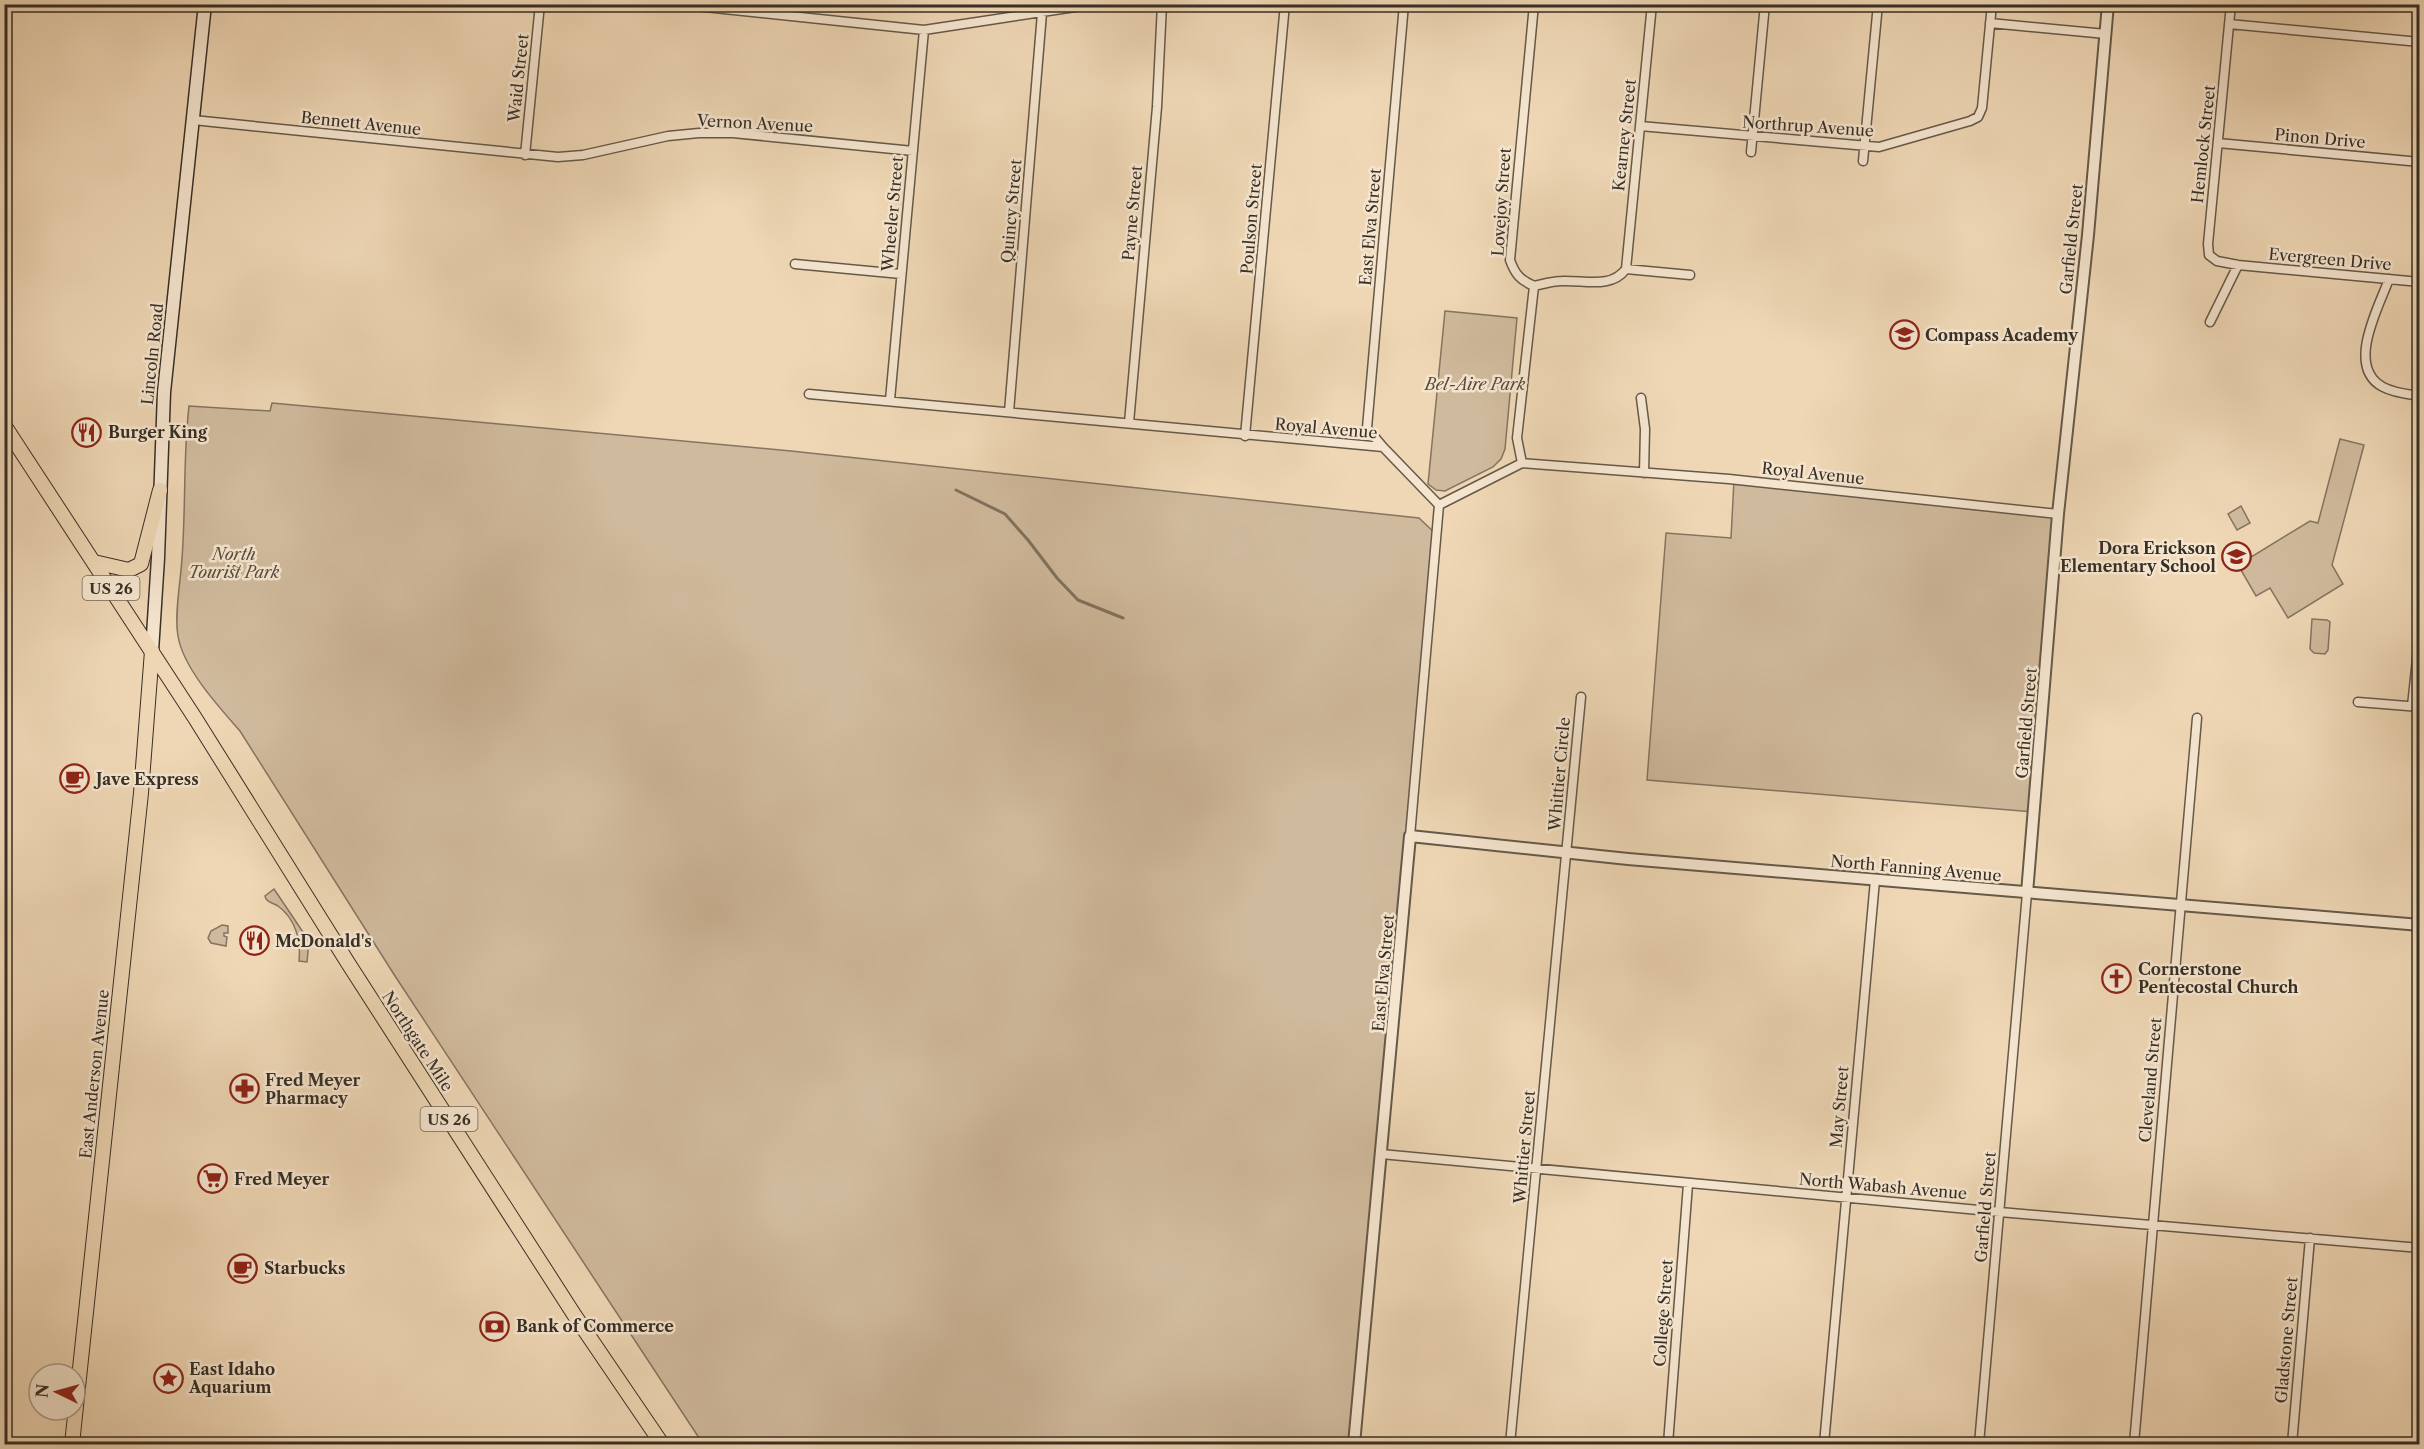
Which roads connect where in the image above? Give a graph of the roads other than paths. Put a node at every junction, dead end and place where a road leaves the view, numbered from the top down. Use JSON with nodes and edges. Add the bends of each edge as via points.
{"nodes":[{"id":1,"x":205,"y":4,"type":"edge"},
{"id":2,"x":540,"y":4,"type":"edge"},
{"id":3,"x":676,"y":4,"type":"edge"},
{"id":4,"x":1095,"y":4,"type":"edge"},
{"id":5,"x":1162,"y":4,"type":"edge"},
{"id":6,"x":1285,"y":4,"type":"edge"},
{"id":7,"x":1404,"y":4,"type":"edge"},
{"id":8,"x":1534,"y":4,"type":"edge"},
{"id":9,"x":1652,"y":4,"type":"edge"},
{"id":10,"x":1765,"y":4,"type":"edge"},
{"id":11,"x":1878,"y":4,"type":"edge"},
{"id":12,"x":1992,"y":4,"type":"edge"},
{"id":13,"x":2108,"y":4,"type":"edge"},
{"id":14,"x":2231,"y":4,"type":"edge"},
{"id":15,"x":1042,"y":13,"type":"junction"},
{"id":16,"x":1990,"y":23,"type":"junction"},
{"id":17,"x":2229,"y":24,"type":"junction"},
{"id":18,"x":924,"y":30,"type":"junction"},
{"id":19,"x":2106,"y":34,"type":"junction"},
{"id":20,"x":2420,"y":42,"type":"edge"},
{"id":21,"x":193,"y":120,"type":"junction"},
{"id":22,"x":1641,"y":126,"type":"junction"},
{"id":23,"x":1753,"y":137,"type":"junction"},
{"id":24,"x":2218,"y":143,"type":"junction"},
{"id":25,"x":1864,"y":146,"type":"junction"},
{"id":26,"x":913,"y":151,"type":"junction"},
{"id":27,"x":1751,"y":152,"type":"dead end"},
{"id":28,"x":525,"y":155,"type":"junction"},
{"id":29,"x":1863,"y":161,"type":"dead end"},
{"id":30,"x":2420,"y":162,"type":"edge"},
{"id":31,"x":795,"y":264,"type":"dead end"},
{"id":32,"x":2238,"y":265,"type":"junction"},
{"id":33,"x":1626,"y":269,"type":"junction"},
{"id":34,"x":901,"y":274,"type":"junction"},
{"id":35,"x":1690,"y":275,"type":"dead end"},
{"id":36,"x":2389,"y":279,"type":"junction"},
{"id":37,"x":2420,"y":282,"type":"edge"},
{"id":38,"x":1534,"y":286,"type":"junction"},
{"id":39,"x":2210,"y":322,"type":"dead end"},
{"id":40,"x":809,"y":394,"type":"dead end"},
{"id":41,"x":2420,"y":396,"type":"edge"},
{"id":42,"x":1641,"y":399,"type":"dead end"},
{"id":43,"x":890,"y":400,"type":"junction"},
{"id":44,"x":1009,"y":412,"type":"junction"},
{"id":45,"x":1129,"y":423,"type":"junction"},
{"id":46,"x":4,"y":425,"type":"edge"},
{"id":47,"x":1245,"y":436,"type":"junction"},
{"id":48,"x":1383,"y":447,"type":"junction"},
{"id":49,"x":1522,"y":463,"type":"junction"},
{"id":50,"x":1644,"y":473,"type":"junction"},
{"id":51,"x":160,"y":490,"type":"junction"},
{"id":52,"x":1439,"y":505,"type":"junction"},
{"id":53,"x":2058,"y":514,"type":"junction"},
{"id":54,"x":94,"y":562,"type":"junction"},
{"id":55,"x":2420,"y":617,"type":"edge"},
{"id":56,"x":2419,"y":631,"type":"edge"},
{"id":57,"x":152,"y":651,"type":"junction"},
{"id":58,"x":1581,"y":697,"type":"dead end"},
{"id":59,"x":2358,"y":702,"type":"dead end"},
{"id":60,"x":149,"y":707,"type":"joint"},
{"id":61,"x":2416,"y":707,"type":"edge"},
{"id":62,"x":2197,"y":718,"type":"dead end"},
{"id":63,"x":1410,"y":836,"type":"junction"},
{"id":64,"x":1566,"y":853,"type":"junction"},
{"id":65,"x":1875,"y":880,"type":"junction"},
{"id":66,"x":2027,"y":893,"type":"junction"},
{"id":67,"x":2180,"y":906,"type":"junction"},
{"id":68,"x":2420,"y":925,"type":"edge"},
{"id":69,"x":1381,"y":1154,"type":"junction"},
{"id":70,"x":1536,"y":1169,"type":"junction"},
{"id":71,"x":1688,"y":1184,"type":"junction"},
{"id":72,"x":1846,"y":1198,"type":"junction"},
{"id":73,"x":2000,"y":1212,"type":"junction"},
{"id":74,"x":2152,"y":1226,"type":"junction"},
{"id":75,"x":2310,"y":1238,"type":"junction"},
{"id":76,"x":2420,"y":1248,"type":"edge"},
{"id":77,"x":72,"y":1444,"type":"edge"},
{"id":78,"x":662,"y":1444,"type":"edge"},
{"id":79,"x":1354,"y":1444,"type":"edge"},
{"id":80,"x":1510,"y":1444,"type":"edge"},
{"id":81,"x":1668,"y":1444,"type":"edge"},
{"id":82,"x":1824,"y":1444,"type":"edge"},
{"id":83,"x":1979,"y":1444,"type":"edge"},
{"id":84,"x":2134,"y":1444,"type":"edge"},
{"id":85,"x":2292,"y":1444,"type":"edge"}],
"edges":[{"from":1,"to":21,"type":"main road","name":"Lincoln Road"},
{"from":2,"to":28,"type":"street","name":"Waid Street"},
{"from":3,"to":18,"type":"street"},
{"from":4,"to":15,"type":"street"},
{"from":5,"to":45,"type":"street","name":"Payne Street","via":[[1157,107]]},
{"from":6,"to":47,"type":"street","name":"Poulson Street"},
{"from":7,"to":48,"type":"street","name":"East Elva Street","via":[[1367,428]]},
{"from":8,"to":38,"type":"street","name":"Lovejoy Street","via":[[1510,260],[1521,280]]},
{"from":9,"to":22,"type":"street","name":"Kearney Street"},
{"from":10,"to":23,"type":"street"},
{"from":11,"to":25,"type":"street"},
{"from":12,"to":16,"type":"street"},
{"from":13,"to":19,"type":"street","name":"Garfield Street"},
{"from":14,"to":17,"type":"street","name":"Hemlock Street"},
{"from":15,"to":18,"type":"street"},
{"from":15,"to":44,"type":"street","name":"Quincy Street"},
{"from":16,"to":19,"type":"street"},
{"from":16,"to":25,"type":"street","name":"Northrup Avenue","via":[[1978,117],[1878,147]]},
{"from":17,"to":20,"type":"street"},
{"from":17,"to":24,"type":"street","name":"Hemlock Street"},
{"from":18,"to":26,"type":"street","name":"Wheeler Street"},
{"from":19,"to":53,"type":"street","name":"Garfield Street"},
{"from":21,"to":28,"type":"street","name":"Bennett Avenue"},
{"from":21,"to":51,"type":"main road","name":"Lincoln Road","via":[[164,392]]},
{"from":22,"to":23,"type":"street","name":"Northrup Avenue"},
{"from":22,"to":33,"type":"street","name":"Kearney Street"},
{"from":23,"to":25,"type":"street","name":"Northrup Avenue"},
{"from":23,"to":27,"type":"street"},
{"from":24,"to":30,"type":"street","name":"Pinon Drive"},
{"from":24,"to":32,"type":"street","name":"Hemlock Street","via":[[2209,255],[2217,261]]},
{"from":25,"to":29,"type":"street"},
{"from":26,"to":28,"type":"street","name":"Vernon Avenue","via":[[699,133],[583,155]]},
{"from":26,"to":34,"type":"street","name":"Wheeler Street"},
{"from":31,"to":34,"type":"street"},
{"from":32,"to":36,"type":"street","name":"Evergreen Drive"},
{"from":32,"to":39,"type":"street"},
{"from":33,"to":35,"type":"street"},
{"from":33,"to":38,"type":"street","via":[[1608,282],[1559,280]]},
{"from":34,"to":43,"type":"street","name":"Wheeler Street"},
{"from":36,"to":37,"type":"street","name":"Evergreen Drive"},
{"from":36,"to":41,"type":"street","via":[[2365,345],[2368,372],[2390,391]]},
{"from":38,"to":49,"type":"street","via":[[1517,438]]},
{"from":40,"to":43,"type":"street","name":"Royal Avenue"},
{"from":42,"to":50,"type":"street"},
{"from":43,"to":44,"type":"street","name":"Royal Avenue"},
{"from":44,"to":45,"type":"street","name":"Royal Avenue"},
{"from":45,"to":47,"type":"street","name":"Royal Avenue"},
{"from":46,"to":54,"type":"main road","number":"US 26"},
{"from":47,"to":48,"type":"street","name":"Royal Avenue"},
{"from":48,"to":52,"type":"street","name":"Royal Avenue"},
{"from":49,"to":50,"type":"street","name":"Royal Avenue"},
{"from":49,"to":52,"type":"street"},
{"from":50,"to":53,"type":"street","name":"Royal Avenue"},
{"from":51,"to":54,"type":"main road","via":[[141,564],[129,570]]},
{"from":51,"to":57,"type":"main road","name":"Lincoln Road"},
{"from":52,"to":63,"type":"street","name":"East Elva Street"},
{"from":53,"to":66,"type":"street","name":"Garfield Street"},
{"from":54,"to":57,"type":"main road","number":"US 26"},
{"from":55,"to":56,"type":"street"},
{"from":56,"to":61,"type":"street"},
{"from":57,"to":60,"type":"main road","name":"Lincoln Road"},
{"from":57,"to":78,"type":"main road","name":"Northgate Mile","number":"US 26","via":[[354,973]]},
{"from":58,"to":64,"type":"street","name":"Whittier Circle"},
{"from":59,"to":61,"type":"street"},
{"from":60,"to":77,"type":"main road","name":"East Anderson Avenue"},
{"from":62,"to":67,"type":"street","name":"Cleveland Street"},
{"from":63,"to":64,"type":"street","name":"North Fanning Avenue"},
{"from":63,"to":69,"type":"street","name":"East Elva Street"},
{"from":64,"to":65,"type":"street","name":"North Fanning Avenue"},
{"from":64,"to":70,"type":"street","name":"Whittier Street"},
{"from":65,"to":66,"type":"street","name":"North Fanning Avenue"},
{"from":65,"to":72,"type":"street","name":"May Street"},
{"from":66,"to":67,"type":"street","name":"North Fanning Avenue"},
{"from":66,"to":73,"type":"street","name":"Garfield Street"},
{"from":67,"to":68,"type":"street","name":"North Fanning Avenue"},
{"from":67,"to":74,"type":"street","name":"Cleveland Street"},
{"from":69,"to":70,"type":"street","name":"North Wabash Avenue"},
{"from":69,"to":79,"type":"street","name":"East Elva Street"},
{"from":70,"to":71,"type":"street","name":"North Wabash Avenue"},
{"from":70,"to":80,"type":"street","name":"Whittier Street"},
{"from":71,"to":72,"type":"street","name":"North Wabash Avenue"},
{"from":71,"to":81,"type":"street","name":"College Street"},
{"from":72,"to":73,"type":"street","name":"North Wabash Avenue"},
{"from":72,"to":82,"type":"street","name":"May Street"},
{"from":73,"to":74,"type":"street","name":"North Wabash Avenue"},
{"from":73,"to":83,"type":"street","name":"Garfield Street"},
{"from":74,"to":75,"type":"street","name":"North Wabash Avenue"},
{"from":74,"to":84,"type":"street","name":"Cleveland Street"},
{"from":75,"to":76,"type":"street","name":"North Wabash Avenue"},
{"from":75,"to":85,"type":"street","name":"Gladstone Street"}]}
